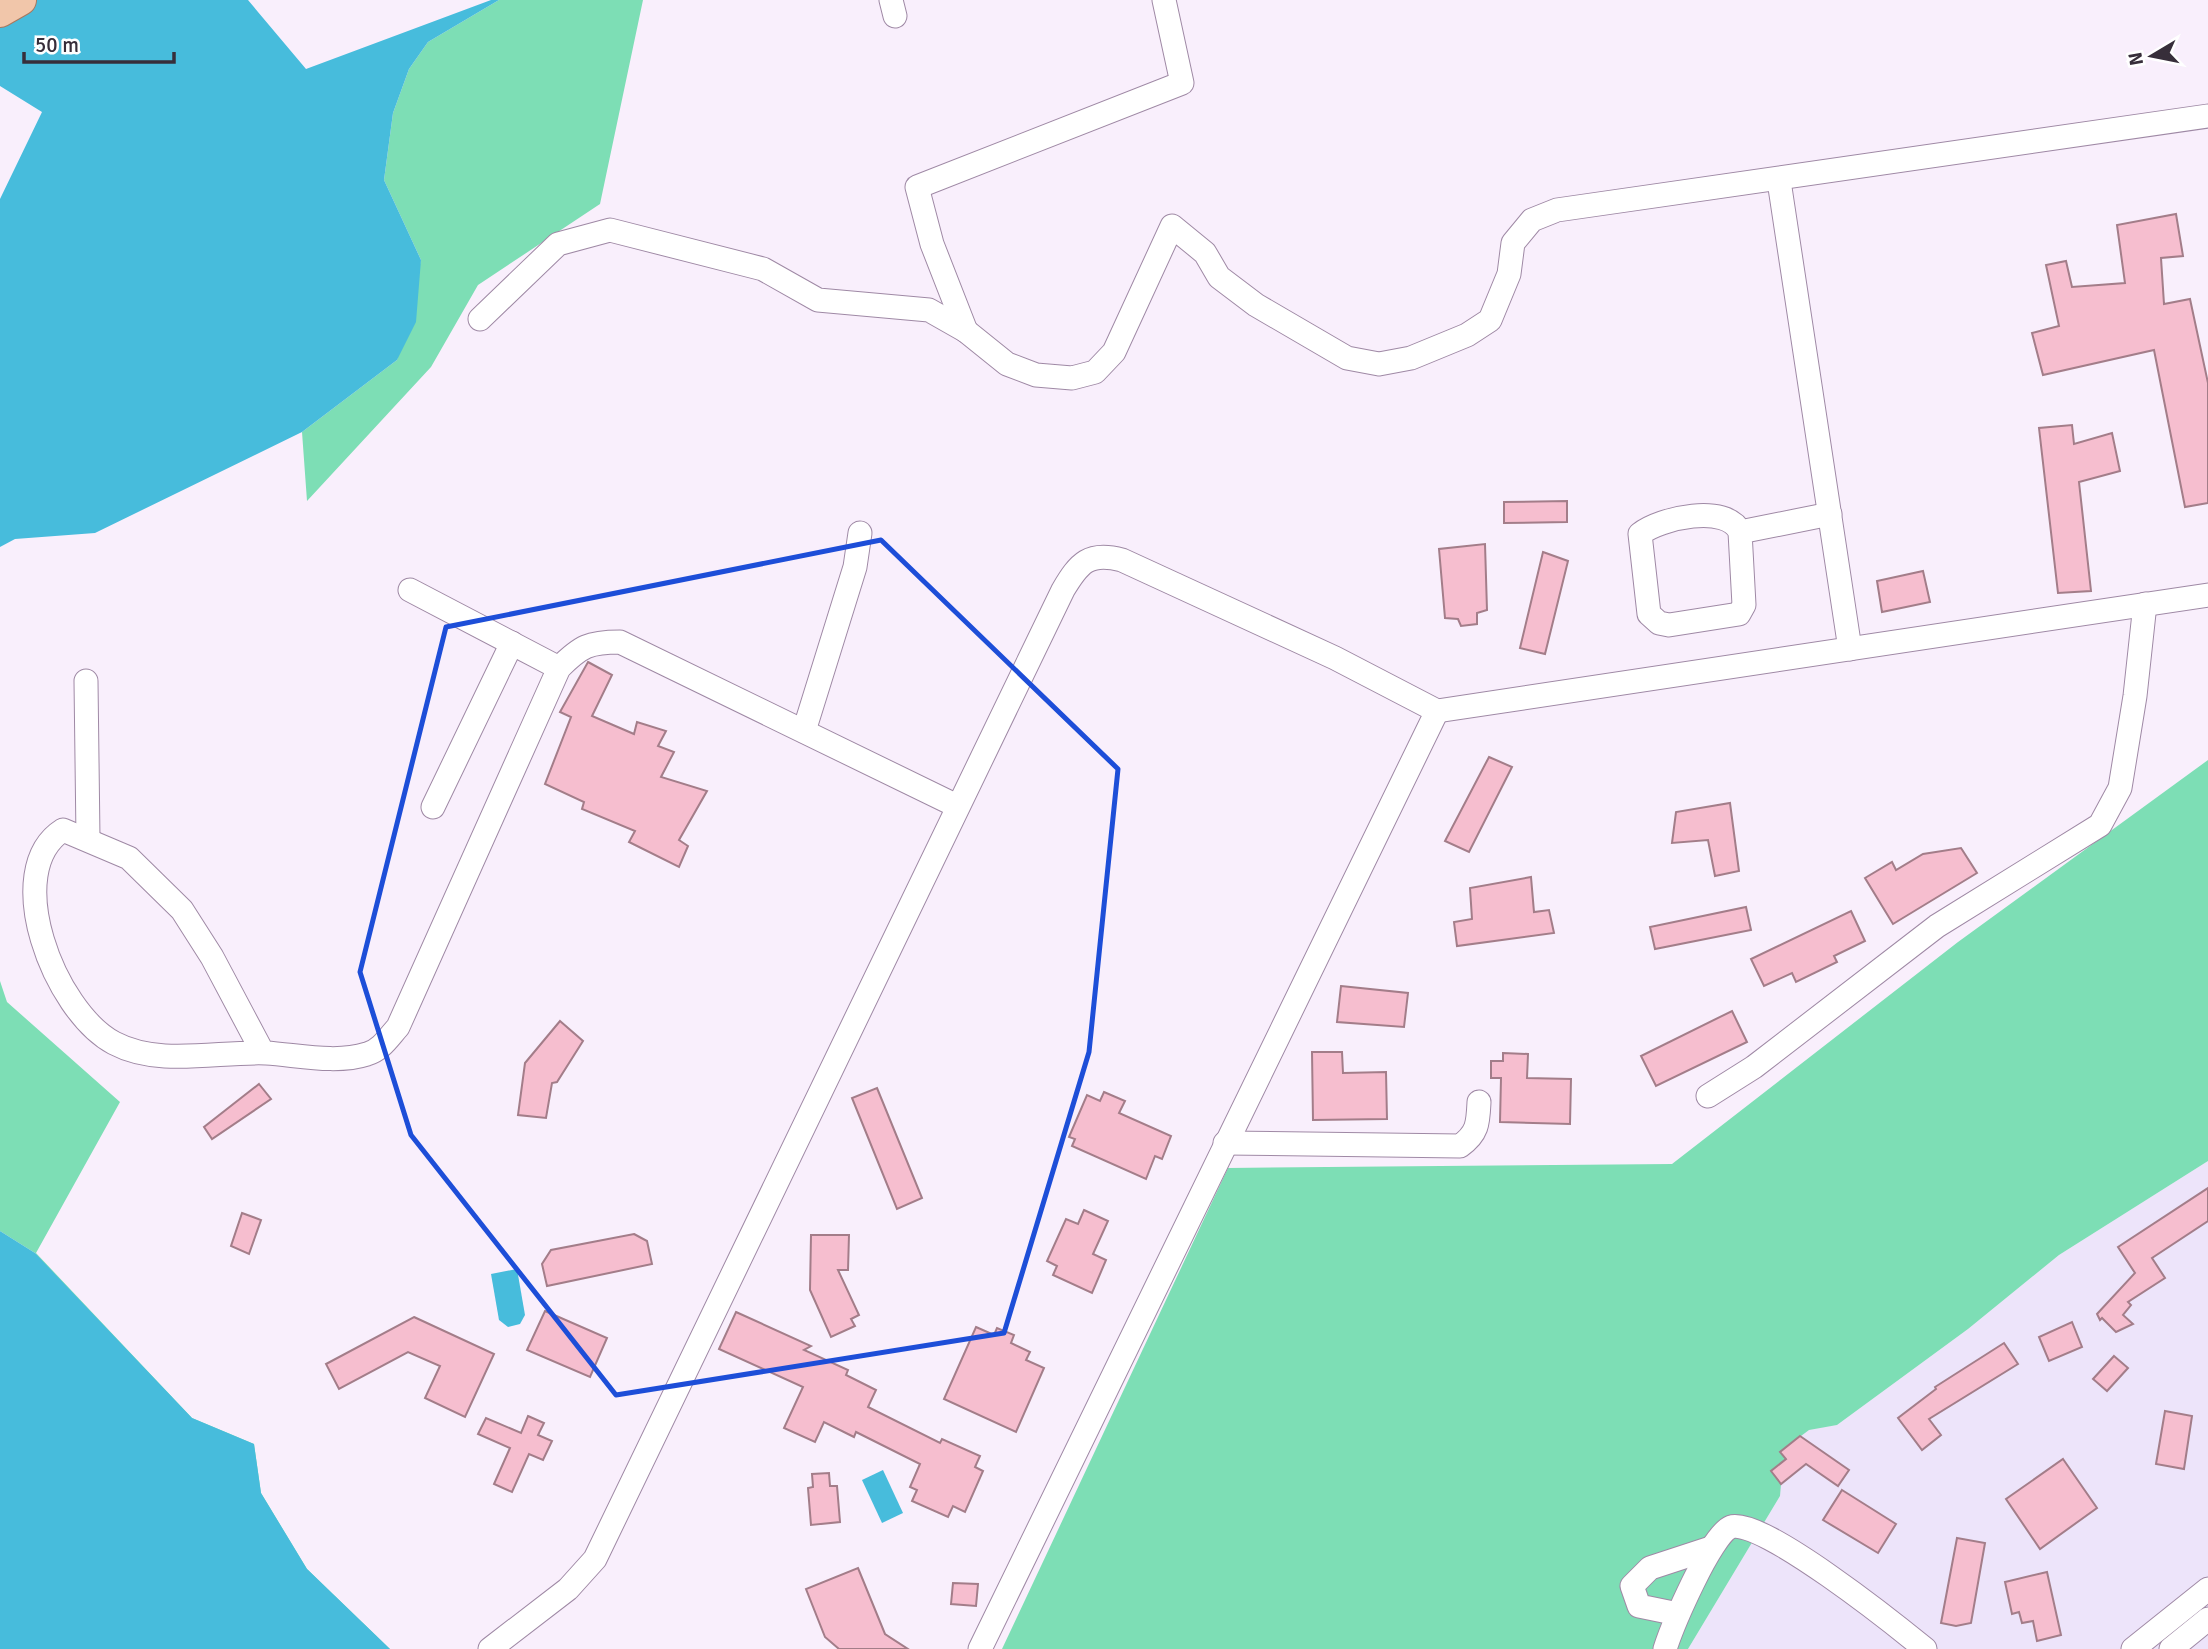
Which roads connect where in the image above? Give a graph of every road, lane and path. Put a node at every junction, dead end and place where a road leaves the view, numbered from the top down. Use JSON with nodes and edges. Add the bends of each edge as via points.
{"nodes":[{"id":1,"x":21,"y":0,"type":"edge"},
{"id":2,"x":1164,"y":0,"type":"edge"},
{"id":3,"x":0,"y":12,"type":"edge"},
{"id":4,"x":2208,"y":116,"type":"edge"},
{"id":5,"x":1779,"y":180,"type":"junction"},
{"id":6,"x":480,"y":319,"type":"dead end"},
{"id":7,"x":966,"y":331,"type":"junction"},
{"id":8,"x":1830,"y":514,"type":"junction"},
{"id":9,"x":860,"y":533,"type":"dead end"},
{"id":10,"x":1740,"y":533,"type":"junction"},
{"id":11,"x":410,"y":590,"type":"dead end"},
{"id":12,"x":2208,"y":595,"type":"edge"},
{"id":13,"x":2145,"y":604,"type":"junction"},
{"id":14,"x":512,"y":643,"type":"junction"},
{"id":15,"x":1850,"y":649,"type":"junction"},
{"id":16,"x":559,"y":668,"type":"junction"},
{"id":17,"x":86,"y":681,"type":"dead end"},
{"id":18,"x":1437,"y":711,"type":"junction"},
{"id":19,"x":804,"y":731,"type":"junction"},
{"id":20,"x":957,"y":806,"type":"junction"},
{"id":21,"x":433,"y":807,"type":"dead end"},
{"id":22,"x":88,"y":838,"type":"junction"},
{"id":23,"x":263,"y":1053,"type":"junction"},
{"id":24,"x":1708,"y":1096,"type":"dead end"},
{"id":25,"x":1479,"y":1102,"type":"dead end"},
{"id":26,"x":1225,"y":1143,"type":"junction"},
{"id":27,"x":1711,"y":1548,"type":"junction"},
{"id":28,"x":2208,"y":1589,"type":"edge"},
{"id":29,"x":1678,"y":1614,"type":"junction"},
{"id":30,"x":2208,"y":1619,"type":"edge"},
{"id":31,"x":490,"y":1649,"type":"edge"},
{"id":32,"x":980,"y":1649,"type":"edge"},
{"id":33,"x":1665,"y":1649,"type":"edge"},
{"id":34,"x":1925,"y":1649,"type":"edge"},
{"id":35,"x":2133,"y":1649,"type":"edge"},
{"id":36,"x":2171,"y":1649,"type":"edge"}],
"edges":[{"from":1,"to":3,"type":"main road"},
{"from":2,"to":7,"type":"street","via":[[1182,83],[917,187],[932,244]]},
{"from":4,"to":5,"type":"street"},
{"from":5,"to":7,"type":"street","via":[[1557,210],[1532,220],[1513,243],[1509,274],[1490,320],[1467,335],[1411,358],[1379,364],[1347,358],[1256,305],[1219,278],[1205,253],[1172,226],[1114,352],[1095,372],[1072,378],[1036,375],[1007,364]]},
{"from":5,"to":8,"type":"street"},
{"from":6,"to":7,"type":"street","via":[[558,244],[610,230],[763,269],[818,300],[929,310]]},
{"from":8,"to":10,"type":"street"},
{"from":8,"to":15,"type":"street"},
{"from":9,"to":19,"type":"street","via":[[855,567]]},
{"from":10,"to":10,"type":"street","via":[[1715,514],[1653,524],[1640,534],[1649,614],[1658,623],[1669,625],[1739,614],[1744,605]]},
{"from":11,"to":14,"type":"street"},
{"from":12,"to":13,"type":"street"},
{"from":13,"to":15,"type":"street"},
{"from":13,"to":24,"type":"street","via":[[2120,788],[2100,825],[1937,926],[1754,1067]]},
{"from":14,"to":16,"type":"street"},
{"from":14,"to":21,"type":"street"},
{"from":15,"to":18,"type":"street"},
{"from":16,"to":19,"type":"street","via":[[579,648],[620,642]]},
{"from":16,"to":23,"type":"street","via":[[398,1027],[369,1054]]},
{"from":17,"to":22,"type":"street"},
{"from":18,"to":20,"type":"street","via":[[1335,658],[1104,555],[1075,569]]},
{"from":18,"to":26,"type":"street"},
{"from":19,"to":20,"type":"street"},
{"from":20,"to":31,"type":"street","via":[[595,1559],[568,1589]]},
{"from":22,"to":23,"type":"street","via":[[129,858],[182,910]]},
{"from":22,"to":23,"type":"street","via":[[63,830],[46,838],[33,857],[25,905],[32,937],[51,978],[82,1019],[115,1043],[148,1052],[191,1056]]},
{"from":25,"to":26,"type":"street","via":[[1478,1128],[1460,1146]]},
{"from":26,"to":32,"type":"street"},
{"from":27,"to":29,"type":"street"},
{"from":27,"to":29,"type":"street","via":[[1650,1568],[1632,1586],[1639,1606]]},
{"from":27,"to":34,"type":"street","via":[[1734,1526],[1753,1530],[1848,1588]]},
{"from":28,"to":35,"type":"street"},
{"from":29,"to":33,"type":"street"},
{"from":30,"to":36,"type":"street"}]}
